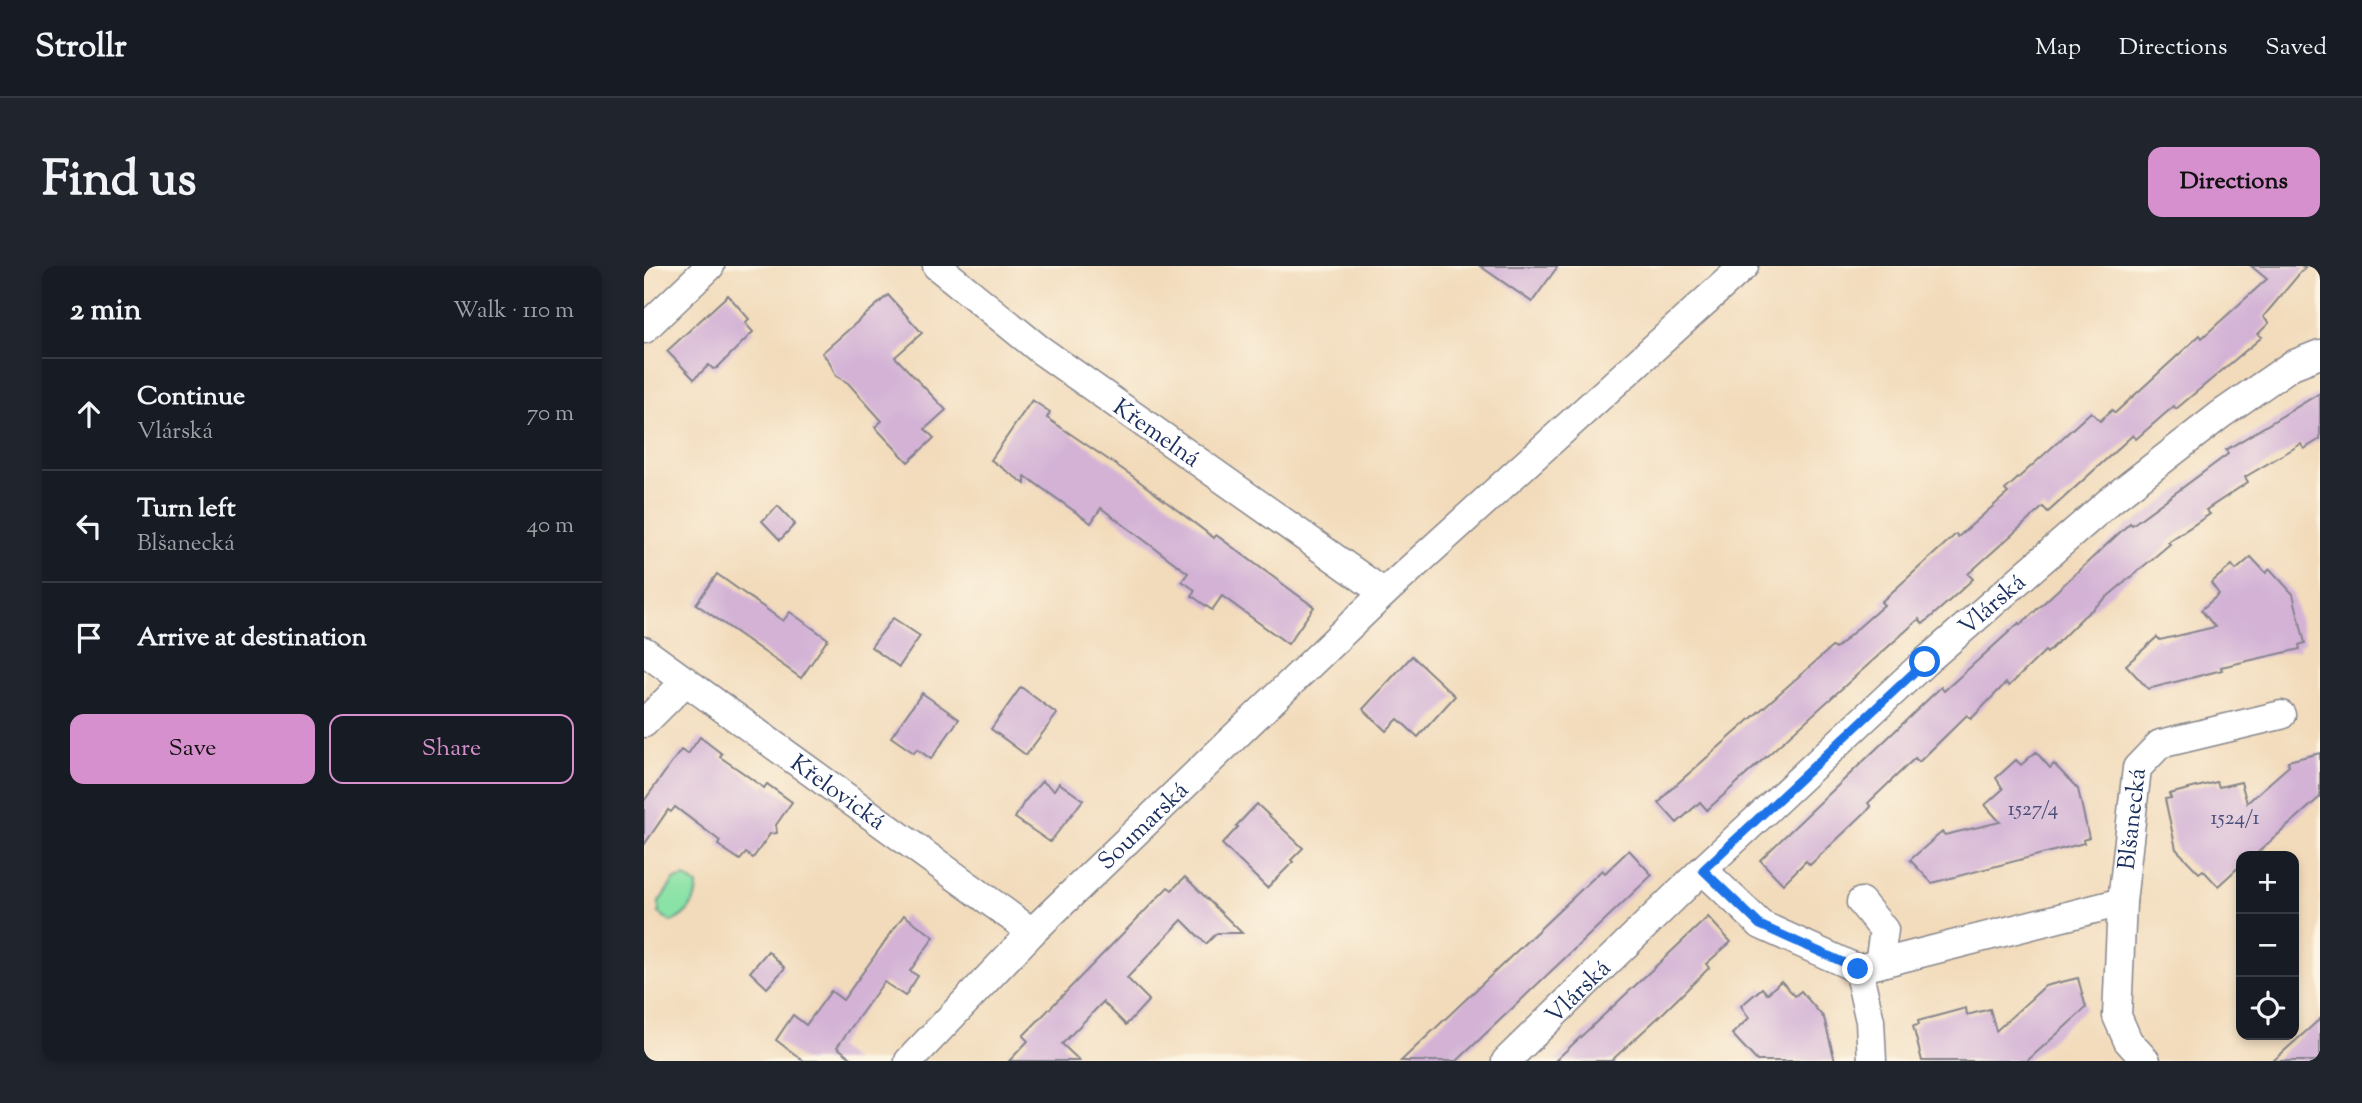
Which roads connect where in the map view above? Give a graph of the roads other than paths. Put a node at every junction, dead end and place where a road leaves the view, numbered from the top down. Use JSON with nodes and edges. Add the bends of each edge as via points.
{"nodes":[{"id":1,"x":710,"y":266,"type":"edge"},
{"id":2,"x":937,"y":266,"type":"edge"},
{"id":3,"x":1744,"y":266,"type":"edge"},
{"id":4,"x":644,"y":329,"type":"edge"},
{"id":5,"x":2320,"y":354,"type":"edge"},
{"id":6,"x":1384,"y":593,"type":"junction"},
{"id":7,"x":644,"y":651,"type":"edge"},
{"id":8,"x":686,"y":681,"type":"junction"},
{"id":9,"x":2281,"y":715,"type":"dead end"},
{"id":10,"x":644,"y":723,"type":"edge"},
{"id":11,"x":1703,"y":870,"type":"junction"},
{"id":12,"x":1861,"y":902,"type":"dead end"},
{"id":13,"x":2122,"y":902,"type":"junction"},
{"id":14,"x":1032,"y":932,"type":"junction"},
{"id":15,"x":1869,"y":967,"type":"junction"},
{"id":16,"x":909,"y":1061,"type":"edge"},
{"id":17,"x":1506,"y":1061,"type":"edge"},
{"id":18,"x":1872,"y":1061,"type":"edge"},
{"id":19,"x":2146,"y":1061,"type":"edge"}],
"edges":[{"from":1,"to":4,"type":"street"},
{"from":2,"to":6,"type":"street","name":"Křemelná","via":[[1038,349]]},
{"from":3,"to":6,"type":"street","name":"Soumarská"},
{"from":5,"to":11,"type":"street","name":"Vlárská","via":[[2292,366],[2220,415],[2111,500],[1925,662]]},
{"from":6,"to":14,"type":"street","name":"Soumarská"},
{"from":7,"to":8,"type":"street","name":"Křelovická"},
{"from":8,"to":10,"type":"street"},
{"from":8,"to":14,"type":"street","name":"Křelovická"},
{"from":9,"to":13,"type":"street","name":"Blšanecká","via":[[2160,744],[2137,768]]},
{"from":11,"to":15,"type":"street","via":[[1760,925]]},
{"from":11,"to":17,"type":"street","name":"Vlárská"},
{"from":12,"to":15,"type":"street","via":[[1884,930]]},
{"from":13,"to":15,"type":"street","name":"Blšanecká"},
{"from":13,"to":19,"type":"street","name":"Blšanecká","via":[[2117,1016],[2128,1041]]},
{"from":14,"to":16,"type":"street","name":"Soumarská"},
{"from":15,"to":18,"type":"street"}]}
